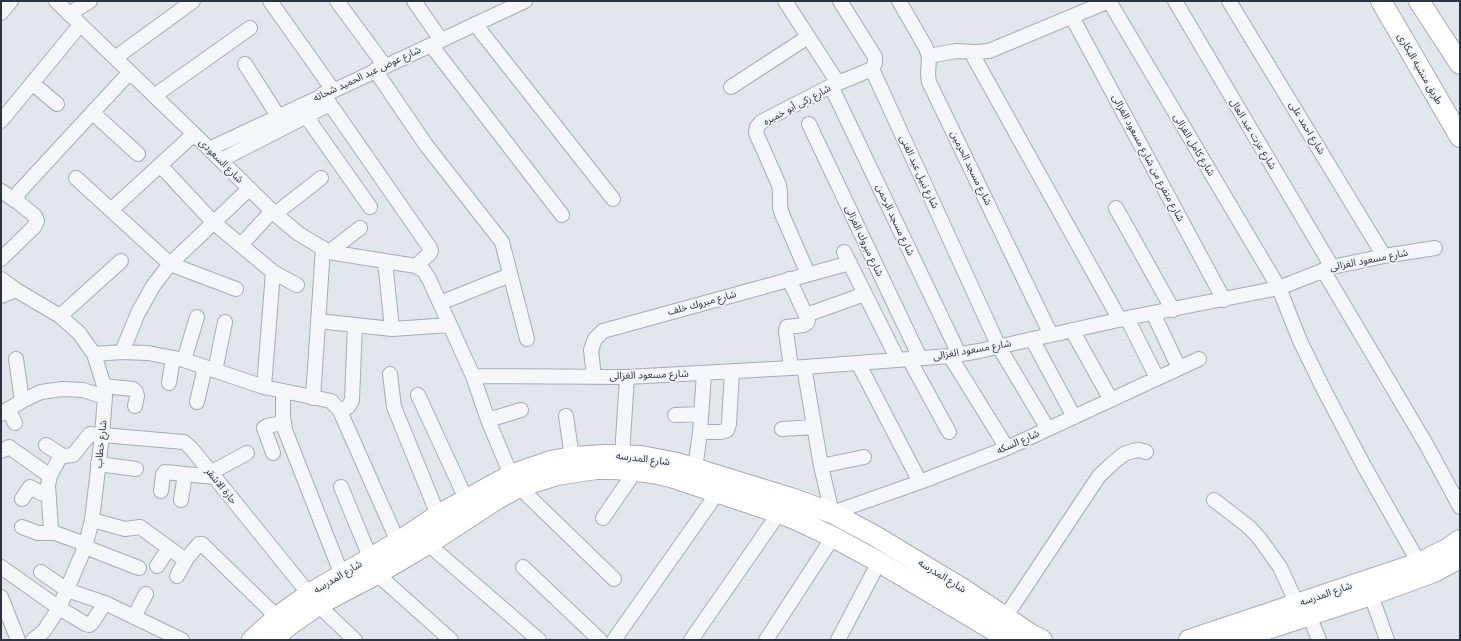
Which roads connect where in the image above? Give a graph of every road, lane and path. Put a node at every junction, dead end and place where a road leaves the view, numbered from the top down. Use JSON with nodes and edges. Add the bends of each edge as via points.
{"nodes":[{"id":1,"x":11,"y":1,"type":"edge"},
{"id":2,"x":56,"y":1,"type":"edge"},
{"id":3,"x":90,"y":1,"type":"edge"},
{"id":4,"x":193,"y":1,"type":"edge"},
{"id":5,"x":270,"y":1,"type":"edge"},
{"id":6,"x":414,"y":1,"type":"edge"},
{"id":7,"x":525,"y":1,"type":"edge"},
{"id":8,"x":785,"y":1,"type":"edge"},
{"id":9,"x":840,"y":1,"type":"edge"},
{"id":10,"x":899,"y":1,"type":"edge"},
{"id":11,"x":1110,"y":1,"type":"edge"},
{"id":12,"x":1175,"y":1,"type":"edge"},
{"id":13,"x":1230,"y":1,"type":"edge"},
{"id":14,"x":1380,"y":1,"type":"edge"},
{"id":15,"x":1419,"y":1,"type":"edge"},
{"id":16,"x":340,"y":2,"type":"edge"},
{"id":17,"x":1,"y":13,"type":"edge"},
{"id":18,"x":69,"y":14,"type":"junction"},
{"id":19,"x":1072,"y":17,"type":"junction"},
{"id":20,"x":475,"y":24,"type":"junction"},
{"id":21,"x":80,"y":25,"type":"junction"},
{"id":22,"x":250,"y":28,"type":"dead end"},
{"id":23,"x":808,"y":37,"type":"junction"},
{"id":24,"x":436,"y":42,"type":"junction"},
{"id":25,"x":971,"y":52,"type":"junction"},
{"id":26,"x":929,"y":56,"type":"junction"},
{"id":27,"x":115,"y":58,"type":"junction"},
{"id":28,"x":245,"y":64,"type":"dead end"},
{"id":29,"x":1460,"y":64,"type":"edge"},
{"id":30,"x":380,"y":68,"type":"junction"},
{"id":31,"x":872,"y":69,"type":"junction"},
{"id":32,"x":129,"y":72,"type":"junction"},
{"id":33,"x":32,"y":83,"type":"junction"},
{"id":34,"x":835,"y":84,"type":"junction"},
{"id":35,"x":731,"y":87,"type":"dead end"},
{"id":36,"x":154,"y":96,"type":"junction"},
{"id":37,"x":328,"y":96,"type":"junction"},
{"id":38,"x":57,"y":104,"type":"dead end"},
{"id":39,"x":92,"y":113,"type":"junction"},
{"id":40,"x":306,"y":116,"type":"junction"},
{"id":41,"x":1,"y":121,"type":"edge"},
{"id":42,"x":275,"y":122,"type":"junction"},
{"id":43,"x":809,"y":124,"type":"dead end"},
{"id":44,"x":194,"y":134,"type":"junction"},
{"id":45,"x":1460,"y":137,"type":"edge"},
{"id":46,"x":209,"y":149,"type":"junction"},
{"id":47,"x":138,"y":154,"type":"dead end"},
{"id":48,"x":221,"y":160,"type":"junction"},
{"id":49,"x":160,"y":165,"type":"junction"},
{"id":50,"x":76,"y":178,"type":"dead end"},
{"id":51,"x":321,"y":178,"type":"dead end"},
{"id":52,"x":249,"y":189,"type":"junction"},
{"id":53,"x":1,"y":191,"type":"edge"},
{"id":54,"x":613,"y":198,"type":"dead end"},
{"id":55,"x":19,"y":203,"type":"junction"},
{"id":56,"x":370,"y":207,"type":"dead end"},
{"id":57,"x":1116,"y":208,"type":"dead end"},
{"id":58,"x":111,"y":210,"type":"junction"},
{"id":59,"x":274,"y":213,"type":"junction"},
{"id":60,"x":562,"y":215,"type":"dead end"},
{"id":61,"x":213,"y":222,"type":"junction"},
{"id":62,"x":360,"y":228,"type":"dead end"},
{"id":63,"x":241,"y":245,"type":"junction"},
{"id":64,"x":1435,"y":248,"type":"dead end"},
{"id":65,"x":326,"y":250,"type":"junction"},
{"id":66,"x":1384,"y":256,"type":"junction"},
{"id":67,"x":1,"y":259,"type":"edge"},
{"id":68,"x":122,"y":261,"type":"dead end"},
{"id":69,"x":385,"y":261,"type":"junction"},
{"id":70,"x":170,"y":264,"type":"junction"},
{"id":71,"x":416,"y":266,"type":"junction"},
{"id":72,"x":1328,"y":268,"type":"junction"},
{"id":73,"x":274,"y":272,"type":"junction"},
{"id":74,"x":808,"y":274,"type":"junction"},
{"id":75,"x":510,"y":275,"type":"junction"},
{"id":76,"x":1,"y":279,"type":"edge"},
{"id":77,"x":789,"y":279,"type":"junction"},
{"id":78,"x":297,"y":285,"type":"dead end"},
{"id":79,"x":1278,"y":288,"type":"junction"},
{"id":80,"x":236,"y":289,"type":"dead end"},
{"id":81,"x":16,"y":290,"type":"junction"},
{"id":82,"x":865,"y":294,"type":"junction"},
{"id":83,"x":1,"y":296,"type":"edge"},
{"id":84,"x":1224,"y":300,"type":"junction"},
{"id":85,"x":440,"y":303,"type":"junction"},
{"id":86,"x":1173,"y":310,"type":"junction"},
{"id":87,"x":1153,"y":313,"type":"junction"},
{"id":88,"x":806,"y":315,"type":"junction"},
{"id":89,"x":60,"y":316,"type":"junction"},
{"id":90,"x":197,"y":317,"type":"dead end"},
{"id":91,"x":1123,"y":319,"type":"junction"},
{"id":92,"x":318,"y":321,"type":"junction"},
{"id":93,"x":225,"y":322,"type":"dead end"},
{"id":94,"x":450,"y":325,"type":"junction"},
{"id":95,"x":355,"y":326,"type":"junction"},
{"id":96,"x":392,"y":330,"type":"junction"},
{"id":97,"x":1072,"y":330,"type":"junction"},
{"id":98,"x":1051,"y":335,"type":"junction"},
{"id":99,"x":528,"y":339,"type":"dead end"},
{"id":100,"x":1032,"y":339,"type":"junction"},
{"id":101,"x":999,"y":346,"type":"junction"},
{"id":102,"x":122,"y":352,"type":"junction"},
{"id":103,"x":94,"y":354,"type":"junction"},
{"id":104,"x":954,"y":355,"type":"junction"},
{"id":105,"x":16,"y":359,"type":"dead end"},
{"id":106,"x":179,"y":359,"type":"junction"},
{"id":107,"x":909,"y":359,"type":"junction"},
{"id":108,"x":1199,"y":359,"type":"dead end"},
{"id":109,"x":858,"y":363,"type":"junction"},
{"id":110,"x":798,"y":367,"type":"junction"},
{"id":111,"x":1179,"y":368,"type":"junction"},
{"id":112,"x":210,"y":369,"type":"junction"},
{"id":113,"x":732,"y":371,"type":"junction"},
{"id":114,"x":704,"y":372,"type":"junction"},
{"id":115,"x":390,"y":374,"type":"dead end"},
{"id":116,"x":473,"y":376,"type":"junction"},
{"id":117,"x":594,"y":377,"type":"junction"},
{"id":118,"x":627,"y":377,"type":"junction"},
{"id":119,"x":1157,"y":378,"type":"junction"},
{"id":120,"x":169,"y":383,"type":"dead end"},
{"id":121,"x":264,"y":387,"type":"junction"},
{"id":122,"x":105,"y":391,"type":"junction"},
{"id":123,"x":283,"y":391,"type":"junction"},
{"id":124,"x":418,"y":396,"type":"dead end"},
{"id":125,"x":313,"y":398,"type":"junction"},
{"id":126,"x":1111,"y":400,"type":"junction"},
{"id":127,"x":22,"y":401,"type":"junction"},
{"id":128,"x":197,"y":402,"type":"dead end"},
{"id":129,"x":135,"y":406,"type":"dead end"},
{"id":130,"x":340,"y":410,"type":"junction"},
{"id":131,"x":520,"y":410,"type":"dead end"},
{"id":132,"x":4,"y":412,"type":"edge"},
{"id":133,"x":701,"y":414,"type":"junction"},
{"id":134,"x":675,"y":415,"type":"dead end"},
{"id":135,"x":566,"y":416,"type":"dead end"},
{"id":136,"x":1074,"y":417,"type":"junction"},
{"id":137,"x":488,"y":420,"type":"junction"},
{"id":138,"x":16,"y":423,"type":"dead end"},
{"id":139,"x":283,"y":423,"type":"junction"},
{"id":140,"x":814,"y":427,"type":"junction"},
{"id":141,"x":782,"y":429,"type":"dead end"},
{"id":142,"x":1048,"y":429,"type":"junction"},
{"id":143,"x":700,"y":432,"type":"junction"},
{"id":144,"x":949,"y":432,"type":"dead end"},
{"id":145,"x":102,"y":435,"type":"junction"},
{"id":146,"x":46,"y":445,"type":"dead end"},
{"id":147,"x":1007,"y":448,"type":"junction"},
{"id":148,"x":1,"y":452,"type":"edge"},
{"id":149,"x":1146,"y":452,"type":"dead end"},
{"id":150,"x":247,"y":453,"type":"dead end"},
{"id":151,"x":273,"y":453,"type":"dead end"},
{"id":152,"x":622,"y":455,"type":"junction"},
{"id":153,"x":63,"y":456,"type":"junction"},
{"id":154,"x":572,"y":457,"type":"junction"},
{"id":155,"x":864,"y":458,"type":"dead end"},
{"id":156,"x":98,"y":464,"type":"junction"},
{"id":157,"x":821,"y":466,"type":"junction"},
{"id":158,"x":136,"y":469,"type":"dead end"},
{"id":159,"x":695,"y":469,"type":"junction"},
{"id":160,"x":636,"y":470,"type":"junction"},
{"id":161,"x":185,"y":474,"type":"junction"},
{"id":162,"x":212,"y":475,"type":"junction"},
{"id":163,"x":50,"y":476,"type":"junction"},
{"id":164,"x":515,"y":481,"type":"junction"},
{"id":165,"x":920,"y":482,"type":"junction"},
{"id":166,"x":341,"y":487,"type":"dead end"},
{"id":167,"x":161,"y":491,"type":"dead end"},
{"id":168,"x":718,"y":492,"type":"junction"},
{"id":169,"x":49,"y":497,"type":"junction"},
{"id":170,"x":22,"y":499,"type":"dead end"},
{"id":171,"x":466,"y":499,"type":"junction"},
{"id":172,"x":181,"y":500,"type":"dead end"},
{"id":173,"x":1214,"y":500,"type":"dead end"},
{"id":174,"x":1460,"y":508,"type":"edge"},
{"id":175,"x":779,"y":513,"type":"junction"},
{"id":176,"x":832,"y":513,"type":"junction"},
{"id":177,"x":438,"y":515,"type":"junction"},
{"id":178,"x":603,"y":518,"type":"dead end"},
{"id":179,"x":92,"y":520,"type":"junction"},
{"id":180,"x":22,"y":527,"type":"dead end"},
{"id":181,"x":55,"y":534,"type":"junction"},
{"id":182,"x":834,"y":537,"type":"junction"},
{"id":183,"x":1460,"y":540,"type":"edge"},
{"id":184,"x":398,"y":542,"type":"junction"},
{"id":185,"x":428,"y":544,"type":"junction"},
{"id":186,"x":85,"y":546,"type":"junction"},
{"id":187,"x":169,"y":548,"type":"junction"},
{"id":188,"x":187,"y":558,"type":"junction"},
{"id":189,"x":1460,"y":558,"type":"edge"},
{"id":190,"x":880,"y":562,"type":"junction"},
{"id":191,"x":1418,"y":563,"type":"junction"},
{"id":192,"x":157,"y":566,"type":"dead end"},
{"id":193,"x":373,"y":566,"type":"junction"},
{"id":194,"x":1,"y":567,"type":"edge"},
{"id":195,"x":523,"y":567,"type":"dead end"},
{"id":196,"x":138,"y":568,"type":"dead end"},
{"id":197,"x":41,"y":572,"type":"dead end"},
{"id":198,"x":177,"y":576,"type":"dead end"},
{"id":199,"x":614,"y":579,"type":"dead end"},
{"id":200,"x":344,"y":582,"type":"junction"},
{"id":201,"x":67,"y":590,"type":"junction"},
{"id":202,"x":146,"y":594,"type":"dead end"},
{"id":203,"x":1371,"y":595,"type":"junction"},
{"id":204,"x":1,"y":597,"type":"edge"},
{"id":205,"x":313,"y":600,"type":"junction"},
{"id":206,"x":105,"y":603,"type":"junction"},
{"id":207,"x":59,"y":608,"type":"junction"},
{"id":208,"x":1303,"y":610,"type":"junction"},
{"id":209,"x":134,"y":617,"type":"junction"},
{"id":210,"x":277,"y":617,"type":"junction"},
{"id":211,"x":1004,"y":630,"type":"edge"},
{"id":212,"x":18,"y":640,"type":"edge"},
{"id":213,"x":33,"y":640,"type":"edge"},
{"id":214,"x":182,"y":640,"type":"edge"},
{"id":215,"x":252,"y":640,"type":"edge"},
{"id":216,"x":273,"y":640,"type":"edge"},
{"id":217,"x":355,"y":640,"type":"edge"},
{"id":218,"x":451,"y":640,"type":"edge"},
{"id":219,"x":539,"y":640,"type":"edge"},
{"id":220,"x":600,"y":640,"type":"edge"},
{"id":221,"x":614,"y":640,"type":"edge"},
{"id":222,"x":691,"y":640,"type":"edge"},
{"id":223,"x":766,"y":640,"type":"edge"},
{"id":224,"x":838,"y":640,"type":"edge"},
{"id":225,"x":1042,"y":640,"type":"edge"},
{"id":226,"x":1189,"y":640,"type":"edge"},
{"id":227,"x":1234,"y":640,"type":"edge"},
{"id":228,"x":1319,"y":640,"type":"edge"},
{"id":229,"x":1387,"y":640,"type":"edge"}],
"edges":[{"from":1,"to":17,"type":"street"},
{"from":2,"to":18,"type":"street","name":"شارع السعودى"},
{"from":3,"to":18,"type":"street"},
{"from":4,"to":27,"type":"street"},
{"from":5,"to":37,"type":"street"},
{"from":6,"to":24,"type":"street"},
{"from":7,"to":20,"type":"street","name":"شارع عوض عبد الحميد شحاته"},
{"from":8,"to":23,"type":"street","name":"شارع مسجد الرحمن"},
{"from":9,"to":31,"type":"street","name":"شارع نبيل عبد الغنى","via":[[875,57],[876,63]]},
{"from":10,"to":26,"type":"street","name":"شارع مسجد الحرمين"},
{"from":11,"to":19,"type":"street"},
{"from":11,"to":79,"type":"street","name":"شارع كامل الغزالى"},
{"from":12,"to":72,"type":"street","name":"شارع عزت عبد العال"},
{"from":13,"to":66,"type":"street","name":"شارع احمد على"},
{"from":14,"to":45,"type":"street","name":"طريق منشيه البكارى"},
{"from":15,"to":29,"type":"street"},
{"from":16,"to":30,"type":"street"},
{"from":18,"to":21,"type":"street","name":"شارع السعودى"},
{"from":19,"to":25,"type":"street","via":[[989,51]]},
{"from":19,"to":84,"type":"street","name":"شارع متفرع من شارع مسعود الغزالى"},
{"from":20,"to":24,"type":"street","name":"شارع عوض عبد الحميد شحاته"},
{"from":20,"to":54,"type":"street"},
{"from":21,"to":27,"type":"street","name":"شارع السعودى"},
{"from":21,"to":33,"type":"street"},
{"from":22,"to":36,"type":"street"},
{"from":23,"to":34,"type":"street","name":"شارع مسجد الرحمن"},
{"from":23,"to":35,"type":"street"},
{"from":24,"to":30,"type":"street","name":"شارع عوض عبد الحميد شحاته"},
{"from":24,"to":60,"type":"street"},
{"from":25,"to":26,"type":"street","via":[[956,51]]},
{"from":25,"to":91,"type":"street"},
{"from":26,"to":98,"type":"street","name":"شارع مسجد الحرمين","via":[[929,82]]},
{"from":27,"to":32,"type":"street","name":"شارع السعودى"},
{"from":28,"to":42,"type":"street"},
{"from":30,"to":37,"type":"street","name":"شارع عوض عبد الحميد شحاته"},
{"from":30,"to":75,"type":"street","via":[[426,145],[502,242]]},
{"from":31,"to":34,"type":"street","name":"شارع زكى أبو خميره"},
{"from":31,"to":101,"type":"street","name":"شارع نبيل عبد الغنى"},
{"from":32,"to":36,"type":"street","name":"شارع السعودى"},
{"from":32,"to":39,"type":"street"},
{"from":33,"to":38,"type":"street"},
{"from":33,"to":41,"type":"street"},
{"from":34,"to":74,"type":"street","name":"شارع زكى أبو خميره","via":[[761,122],[756,133],[779,185],[782,214]]},
{"from":34,"to":104,"type":"street","name":"شارع مسجد الرحمن"},
{"from":36,"to":44,"type":"street","name":"شارع السعودى"},
{"from":37,"to":40,"type":"street"},
{"from":37,"to":42,"type":"street","name":"شارع عوض عبد الحميد شحاته"},
{"from":37,"to":71,"type":"street","via":[[430,248],[429,254]]},
{"from":39,"to":47,"type":"street"},
{"from":39,"to":55,"type":"street","via":[[19,192]]},
{"from":40,"to":42,"type":"street"},
{"from":40,"to":56,"type":"street"},
{"from":42,"to":46,"type":"street","name":"شارع عوض عبد الحميد شحاته"},
{"from":42,"to":48,"type":"street"},
{"from":43,"to":107,"type":"street","name":"شارع مبروك الغزالى"},
{"from":44,"to":46,"type":"street","name":"شارع السعودى"},
{"from":44,"to":49,"type":"street"},
{"from":46,"to":48,"type":"street","name":"شارع السعودى"},
{"from":48,"to":52,"type":"street","name":"شارع السعودى"},
{"from":49,"to":58,"type":"street"},
{"from":49,"to":61,"type":"street"},
{"from":50,"to":58,"type":"street"},
{"from":51,"to":59,"type":"street"},
{"from":52,"to":59,"type":"street","name":"شارع السعودى"},
{"from":52,"to":61,"type":"street"},
{"from":53,"to":55,"type":"street"},
{"from":55,"to":67,"type":"street","via":[[35,216],[37,221]]},
{"from":57,"to":86,"type":"street"},
{"from":58,"to":70,"type":"street"},
{"from":59,"to":63,"type":"street"},
{"from":59,"to":65,"type":"street","name":"شارع السعودى","via":[[299,234]]},
{"from":61,"to":63,"type":"street"},
{"from":61,"to":70,"type":"street"},
{"from":62,"to":65,"type":"street"},
{"from":63,"to":73,"type":"street"},
{"from":64,"to":66,"type":"street","name":"شارع مسعود الغزالى"},
{"from":65,"to":69,"type":"street","name":"شارع السعودى"},
{"from":65,"to":92,"type":"street"},
{"from":66,"to":72,"type":"street","name":"شارع مسعود الغزالى"},
{"from":68,"to":89,"type":"street"},
{"from":69,"to":71,"type":"street","name":"شارع السعودى"},
{"from":69,"to":96,"type":"street"},
{"from":70,"to":80,"type":"street"},
{"from":70,"to":102,"type":"street","via":[[153,286],[138,313]]},
{"from":71,"to":85,"type":"street","via":[[429,278]]},
{"from":72,"to":79,"type":"street","name":"شارع مسعود الغزالى"},
{"from":72,"to":174,"type":"street","name":"شارع عزت عبد العال"},
{"from":73,"to":78,"type":"street"},
{"from":73,"to":121,"type":"street"},
{"from":74,"to":77,"type":"street","name":"شارع مبروك خلف"},
{"from":74,"to":82,"type":"street","name":"شارع مبروك خلف","via":[[847,257]]},
{"from":75,"to":85,"type":"street"},
{"from":75,"to":99,"type":"street"},
{"from":76,"to":81,"type":"street","name":"شارع خطاب"},
{"from":77,"to":88,"type":"street"},
{"from":77,"to":117,"type":"street","name":"شارع مبروك خلف","via":[[603,331],[595,339],[591,350]]},
{"from":79,"to":84,"type":"street","name":"شارع مسعود الغزالى"},
{"from":79,"to":191,"type":"street","name":"شارع كامل الغزالى","via":[[1324,390]]},
{"from":81,"to":83,"type":"street"},
{"from":81,"to":89,"type":"street","name":"شارع خطاب"},
{"from":82,"to":88,"type":"street"},
{"from":82,"to":107,"type":"street","name":"شارع مبروك خلف"},
{"from":84,"to":86,"type":"street","name":"شارع مسعود الغزالى"},
{"from":85,"to":94,"type":"street"},
{"from":86,"to":87,"type":"street","name":"شارع مسعود الغزالى"},
{"from":87,"to":91,"type":"street","name":"شارع مسعود الغزالى"},
{"from":87,"to":111,"type":"street"},
{"from":88,"to":110,"type":"street","via":[[807,323],[787,327],[786,330]]},
{"from":89,"to":103,"type":"street","name":"شارع خطاب","via":[[79,333]]},
{"from":90,"to":106,"type":"street"},
{"from":91,"to":97,"type":"street","name":"شارع مسعود الغزالى"},
{"from":91,"to":119,"type":"street"},
{"from":92,"to":95,"type":"street"},
{"from":92,"to":125,"type":"street"},
{"from":93,"to":112,"type":"street"},
{"from":94,"to":96,"type":"street"},
{"from":94,"to":116,"type":"street"},
{"from":95,"to":96,"type":"street"},
{"from":95,"to":130,"type":"street","via":[[352,400],[348,407]]},
{"from":97,"to":98,"type":"street","name":"شارع مسعود الغزالى"},
{"from":97,"to":126,"type":"street"},
{"from":98,"to":100,"type":"street","name":"شارع مسعود الغزالى"},
{"from":100,"to":101,"type":"street","name":"شارع مسعود الغزالى"},
{"from":100,"to":136,"type":"street"},
{"from":101,"to":104,"type":"street","name":"شارع مسعود الغزالى"},
{"from":101,"to":142,"type":"street","name":"شارع نبيل عبد الغنى"},
{"from":102,"to":103,"type":"street"},
{"from":102,"to":106,"type":"street","via":[[148,353]]},
{"from":103,"to":122,"type":"street","name":"شارع خطاب"},
{"from":104,"to":107,"type":"street","name":"شارع مسعود الغزالى"},
{"from":104,"to":147,"type":"street","name":"شارع مسجد الرحمن"},
{"from":105,"to":127,"type":"street"},
{"from":106,"to":112,"type":"street"},
{"from":106,"to":120,"type":"street"},
{"from":107,"to":109,"type":"street","name":"شارع مسعود الغزالى"},
{"from":107,"to":144,"type":"street"},
{"from":108,"to":111,"type":"street","name":"شارع السكه"},
{"from":109,"to":110,"type":"street","name":"شارع مسعود الغزالى"},
{"from":109,"to":165,"type":"street"},
{"from":110,"to":113,"type":"street","name":"شارع مسعود الغزالى"},
{"from":110,"to":140,"type":"street"},
{"from":111,"to":119,"type":"street","name":"شارع السكه"},
{"from":112,"to":121,"type":"street"},
{"from":112,"to":128,"type":"street"},
{"from":113,"to":114,"type":"street","name":"شارع مسعود الغزالى"},
{"from":113,"to":143,"type":"street","via":[[727,430]]},
{"from":114,"to":118,"type":"street","name":"شارع مسعود الغزالى"},
{"from":114,"to":133,"type":"street"},
{"from":115,"to":177,"type":"street","via":[[394,407]]},
{"from":116,"to":117,"type":"street","name":"شارع مسعود الغزالى"},
{"from":116,"to":137,"type":"street"},
{"from":117,"to":118,"type":"street","name":"شارع مسعود الغزالى"},
{"from":118,"to":152,"type":"street"},
{"from":119,"to":126,"type":"street","name":"شارع السكه"},
{"from":121,"to":123,"type":"street"},
{"from":122,"to":127,"type":"street","via":[[62,389],[41,392]]},
{"from":122,"to":129,"type":"street","via":[[133,389],[137,396]]},
{"from":122,"to":145,"type":"street","name":"شارع خطاب"},
{"from":123,"to":125,"type":"street"},
{"from":123,"to":139,"type":"street"},
{"from":124,"to":171,"type":"street"},
{"from":125,"to":130,"type":"street","via":[[331,402]]},
{"from":126,"to":136,"type":"street","name":"شارع السكه"},
{"from":127,"to":132,"type":"street"},
{"from":130,"to":184,"type":"street"},
{"from":131,"to":137,"type":"street"},
{"from":132,"to":138,"type":"street"},
{"from":133,"to":134,"type":"street"},
{"from":133,"to":143,"type":"street"},
{"from":135,"to":154,"type":"street"},
{"from":136,"to":142,"type":"street","name":"شارع السكه"},
{"from":137,"to":164,"type":"street"},
{"from":139,"to":151,"type":"street","via":[[264,428]]},
{"from":139,"to":200,"type":"street"},
{"from":140,"to":141,"type":"street"},
{"from":140,"to":157,"type":"street"},
{"from":142,"to":147,"type":"street","name":"شارع السكه"},
{"from":143,"to":159,"type":"street"},
{"from":145,"to":153,"type":"street","name":"حارة الاشقر","via":[[90,434],[73,455]]},
{"from":145,"to":156,"type":"street","name":"شارع خطاب"},
{"from":145,"to":162,"type":"street","name":"حارة الاشقر","via":[[184,442]]},
{"from":146,"to":153,"type":"street"},
{"from":147,"to":165,"type":"street","name":"شارع السكه"},
{"from":148,"to":163,"type":"street","via":[[9,447],[14,449]]},
{"from":149,"to":211,"type":"street","via":[[1139,450],[1124,454],[1099,476]]},
{"from":150,"to":162,"type":"street"},
{"from":152,"to":154,"type":"street","name":"شارع المدرسه"},
{"from":152,"to":159,"type":"street","name":"شارع المدرسه","via":[[659,459]]},
{"from":153,"to":163,"type":"street"},
{"from":154,"to":164,"type":"street","name":"شارع المدرسه","via":[[551,461]]},
{"from":155,"to":157,"type":"street"},
{"from":156,"to":158,"type":"street"},
{"from":156,"to":179,"type":"street","name":"شارع خطاب"},
{"from":157,"to":176,"type":"street"},
{"from":159,"to":176,"type":"street","name":"شارع المدرسه"},
{"from":160,"to":164,"type":"street","name":"شارع المدرسه","via":[[576,471],[537,480]]},
{"from":160,"to":168,"type":"street","name":"شارع المدرسه","via":[[671,477]]},
{"from":160,"to":178,"type":"street"},
{"from":161,"to":162,"type":"street"},
{"from":161,"to":167,"type":"street","via":[[165,472]]},
{"from":161,"to":172,"type":"street"},
{"from":162,"to":205,"type":"street","name":"حارة الاشقر"},
{"from":163,"to":169,"type":"street"},
{"from":164,"to":171,"type":"street","name":"شارع المدرسه"},
{"from":164,"to":185,"type":"street","name":"شارع المدرسه","via":[[497,499]]},
{"from":164,"to":199,"type":"street"},
{"from":165,"to":176,"type":"street","name":"شارع السكه"},
{"from":166,"to":193,"type":"street"},
{"from":168,"to":175,"type":"street","name":"شارع المدرسه"},
{"from":168,"to":221,"type":"street"},
{"from":169,"to":170,"type":"street","via":[[30,487]]},
{"from":169,"to":181,"type":"street","via":[[51,530]]},
{"from":171,"to":177,"type":"street","name":"شارع المدرسه"},
{"from":173,"to":208,"type":"street","via":[[1249,527],[1260,539],[1280,567]]},
{"from":175,"to":182,"type":"street","name":"شارع المدرسه"},
{"from":175,"to":222,"type":"street"},
{"from":176,"to":211,"type":"street","name":"شارع المدرسه","via":[[960,587]]},
{"from":177,"to":184,"type":"street","name":"شارع المدرسه"},
{"from":179,"to":186,"type":"street","name":"شارع خطاب"},
{"from":179,"to":187,"type":"street","via":[[124,529],[140,527]]},
{"from":180,"to":181,"type":"street","via":[[38,533]]},
{"from":181,"to":186,"type":"street"},
{"from":182,"to":190,"type":"street","name":"شارع المدرسه"},
{"from":182,"to":223,"type":"street"},
{"from":183,"to":191,"type":"street","name":"شارع المدرسه"},
{"from":184,"to":193,"type":"street","name":"شارع المدرسه"},
{"from":185,"to":193,"type":"street","name":"شارع المدرسه"},
{"from":185,"to":219,"type":"street"},
{"from":186,"to":196,"type":"street"},
{"from":186,"to":201,"type":"street","name":"شارع خطاب"},
{"from":187,"to":188,"type":"street","via":[[182,558]]},
{"from":187,"to":192,"type":"street"},
{"from":188,"to":198,"type":"street"},
{"from":188,"to":210,"type":"street","via":[[202,544]]},
{"from":189,"to":203,"type":"street","name":"شارع المدرسه","via":[[1434,572]]},
{"from":190,"to":211,"type":"street","name":"شارع المدرسه"},
{"from":190,"to":224,"type":"street"},
{"from":191,"to":208,"type":"street","name":"شارع المدرسه"},
{"from":193,"to":200,"type":"street","name":"شارع المدرسه"},
{"from":193,"to":218,"type":"street"},
{"from":194,"to":207,"type":"street"},
{"from":195,"to":220,"type":"street"},
{"from":197,"to":201,"type":"street"},
{"from":200,"to":205,"type":"street","name":"شارع المدرسه"},
{"from":201,"to":206,"type":"street"},
{"from":201,"to":207,"type":"street","name":"شارع خطاب"},
{"from":202,"to":209,"type":"street"},
{"from":203,"to":208,"type":"street","name":"شارع المدرسه"},
{"from":203,"to":229,"type":"street"},
{"from":204,"to":212,"type":"street"},
{"from":205,"to":210,"type":"street","name":"شارع المدرسه"},
{"from":205,"to":216,"type":"street","name":"شارع المدرسه"},
{"from":205,"to":217,"type":"street","name":"حارة الاشقر"},
{"from":206,"to":207,"type":"street","via":[[89,625]]},
{"from":206,"to":209,"type":"street"},
{"from":207,"to":213,"type":"street","name":"شارع خطاب","via":[[44,631]]},
{"from":208,"to":226,"type":"street","name":"شارع المدرسه"},
{"from":208,"to":227,"type":"street","name":"شارع المدرسه"},
{"from":208,"to":228,"type":"street"},
{"from":209,"to":214,"type":"street"},
{"from":210,"to":215,"type":"street","name":"شارع المدرسه"},
{"from":211,"to":225,"type":"street","name":"شارع المدرسه"}]}
